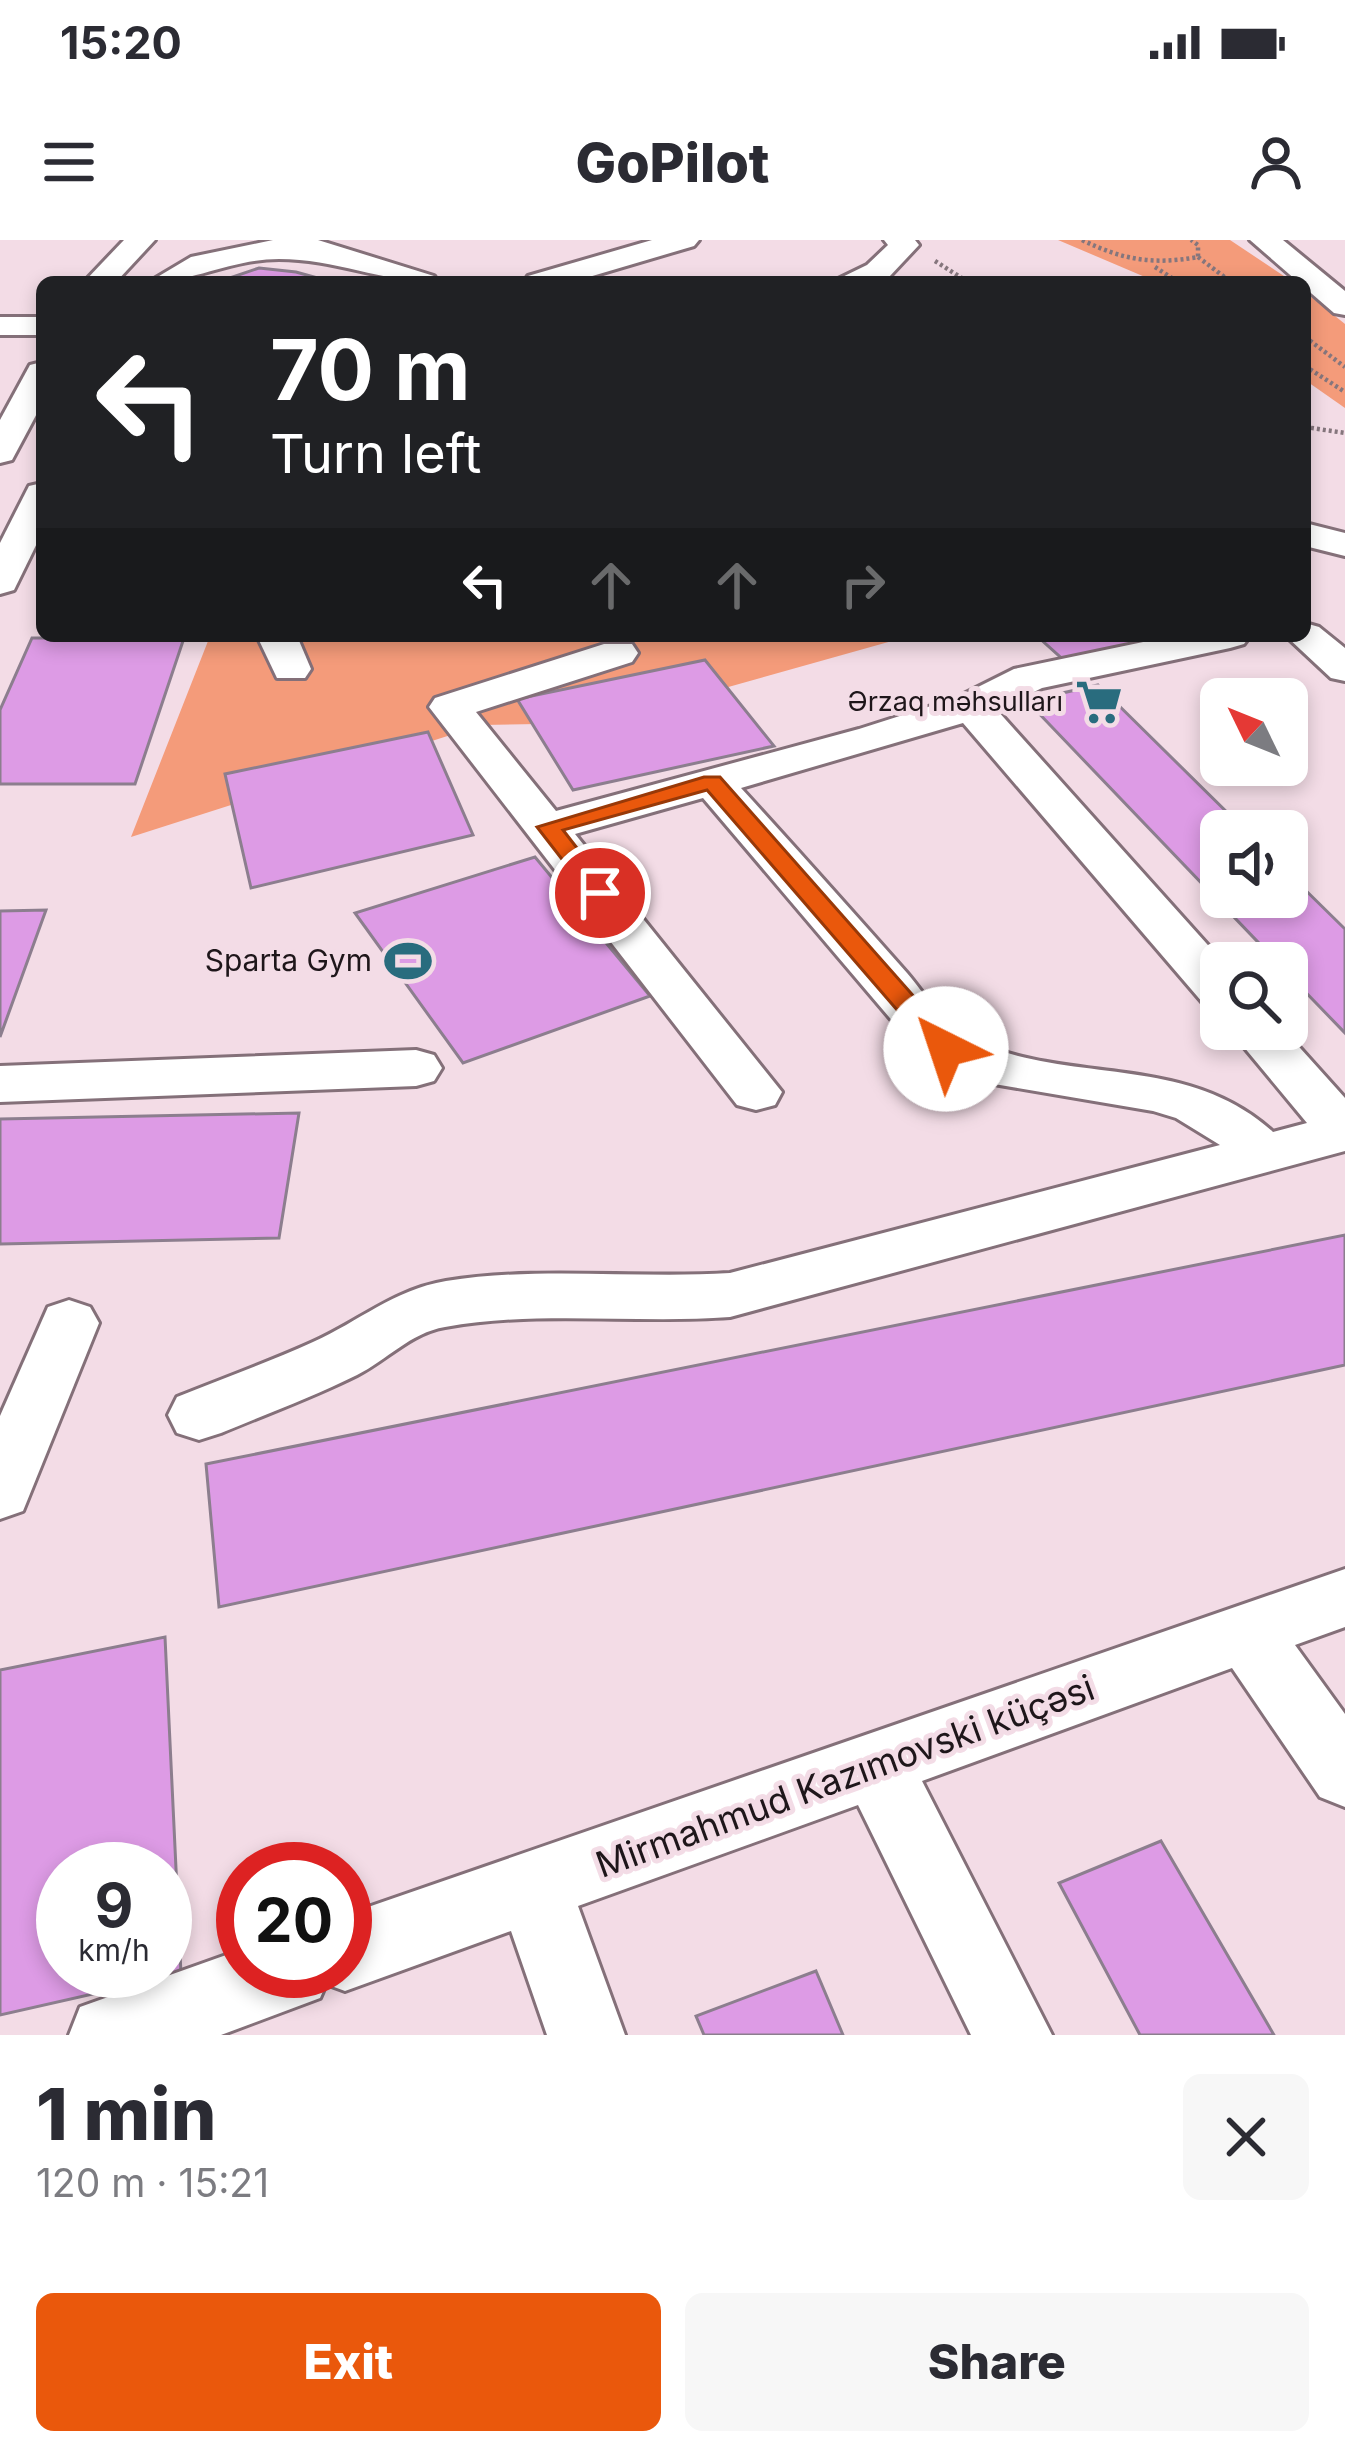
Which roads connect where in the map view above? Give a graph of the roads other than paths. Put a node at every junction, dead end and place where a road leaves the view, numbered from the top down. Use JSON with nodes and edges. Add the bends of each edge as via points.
{"nodes":[{"id":1,"x":140,"y":240,"type":"edge"},
{"id":2,"x":287,"y":240,"type":"edge"},
{"id":3,"x":684,"y":240,"type":"edge"},
{"id":4,"x":899,"y":240,"type":"edge"},
{"id":5,"x":1265,"y":240,"type":"edge"},
{"id":6,"x":1299,"y":240,"type":"edge"},
{"id":7,"x":238,"y":247,"type":"edge"},
{"id":8,"x":322,"y":253,"type":"junction"},
{"id":9,"x":105,"y":276,"type":"edge"},
{"id":10,"x":177,"y":276,"type":"edge"},
{"id":11,"x":402,"y":276,"type":"edge"},
{"id":12,"x":560,"y":276,"type":"edge"},
{"id":13,"x":859,"y":276,"type":"edge"},
{"id":14,"x":1309,"y":276,"type":"edge"},
{"id":15,"x":1345,"y":277,"type":"edge"},
{"id":16,"x":1311,"y":278,"type":"edge"},
{"id":17,"x":1345,"y":306,"type":"edge"},
{"id":18,"x":0,"y":326,"type":"edge"},
{"id":19,"x":36,"y":326,"type":"edge"},
{"id":20,"x":36,"y":384,"type":"edge"},
{"id":21,"x":0,"y":454,"type":"edge"},
{"id":22,"x":36,"y":507,"type":"edge"},
{"id":23,"x":1311,"y":536,"type":"edge"},
{"id":24,"x":1345,"y":545,"type":"edge"},
{"id":25,"x":0,"y":582,"type":"edge"},
{"id":26,"x":1345,"y":613,"type":"edge"},
{"id":27,"x":1311,"y":620,"type":"edge"},
{"id":28,"x":1311,"y":640,"type":"edge"},
{"id":29,"x":1201,"y":642,"type":"edge"},
{"id":30,"x":618,"y":653,"type":"dead end"},
{"id":31,"x":1345,"y":669,"type":"edge"},
{"id":32,"x":971,"y":707,"type":"junction"},
{"id":33,"x":712,"y":782,"type":"junction"},
{"id":34,"x":548,"y":827,"type":"junction"},
{"id":35,"x":1200,"y":967,"type":"edge"},
{"id":36,"x":1273,"y":1050,"type":"edge"},
{"id":37,"x":416,"y":1068,"type":"dead end"},
{"id":38,"x":0,"y":1084,"type":"edge"},
{"id":39,"x":756,"y":1092,"type":"dead end"},
{"id":40,"x":1345,"y":1132,"type":"edge"},
{"id":41,"x":1264,"y":1154,"type":"junction"},
{"id":42,"x":69,"y":1323,"type":"dead end"},
{"id":43,"x":199,"y":1415,"type":"dead end"},
{"id":44,"x":0,"y":1492,"type":"edge"},
{"id":45,"x":1345,"y":1598,"type":"edge"},
{"id":46,"x":1246,"y":1632,"type":"junction"},
{"id":47,"x":876,"y":1766,"type":"junction"},
{"id":48,"x":1345,"y":1773,"type":"edge"},
{"id":49,"x":534,"y":1886,"type":"junction"},
{"id":50,"x":372,"y":1943,"type":"edge"},
{"id":51,"x":222,"y":1998,"type":"edge"},
{"id":52,"x":135,"y":2031,"type":"edge"},
{"id":53,"x":586,"y":2035,"type":"edge"},
{"id":54,"x":1013,"y":2035,"type":"edge"}],
"edges":[{"from":1,"to":9,"type":"street"},
{"from":2,"to":8,"type":"street"},
{"from":3,"to":12,"type":"street"},
{"from":4,"to":13,"type":"street","via":[[904,245],[888,262]]},
{"from":5,"to":14,"type":"street"},
{"from":6,"to":15,"type":"street"},
{"from":7,"to":8,"type":"street"},
{"from":7,"to":10,"type":"street"},
{"from":8,"to":11,"type":"street"},
{"from":16,"to":17,"type":"street"},
{"from":18,"to":19,"type":"street"},
{"from":20,"to":21,"type":"street"},
{"from":22,"to":25,"type":"street"},
{"from":23,"to":24,"type":"street"},
{"from":26,"to":27,"type":"street"},
{"from":28,"to":31,"type":"street"},
{"from":29,"to":32,"type":"street","via":[[1029,678]]},
{"from":30,"to":34,"type":"street","via":[[450,707]]},
{"from":32,"to":33,"type":"street"},
{"from":32,"to":35,"type":"street"},
{"from":33,"to":34,"type":"street"},
{"from":33,"to":41,"type":"street","via":[[946,1049],[1006,1069],[1127,1084],[1201,1107],[1245,1132]]},
{"from":34,"to":39,"type":"street"},
{"from":36,"to":40,"type":"street"},
{"from":37,"to":38,"type":"street"},
{"from":40,"to":41,"type":"street"},
{"from":41,"to":43,"type":"street","via":[[730,1295],[445,1304],[402,1316],[339,1357]]},
{"from":42,"to":44,"type":"street"},
{"from":45,"to":46,"type":"street","name":"Mirmahmud Kazımovski küçəsi"},
{"from":46,"to":47,"type":"street","name":"Mirmahmud Kazımovski küçəsi"},
{"from":46,"to":48,"type":"street"},
{"from":47,"to":49,"type":"street","name":"Mirmahmud Kazımovski küçəsi"},
{"from":47,"to":54,"type":"street"},
{"from":49,"to":50,"type":"street","name":"Mirmahmud Kazımovski küçəsi"},
{"from":49,"to":53,"type":"street"},
{"from":51,"to":52,"type":"street"}]}
